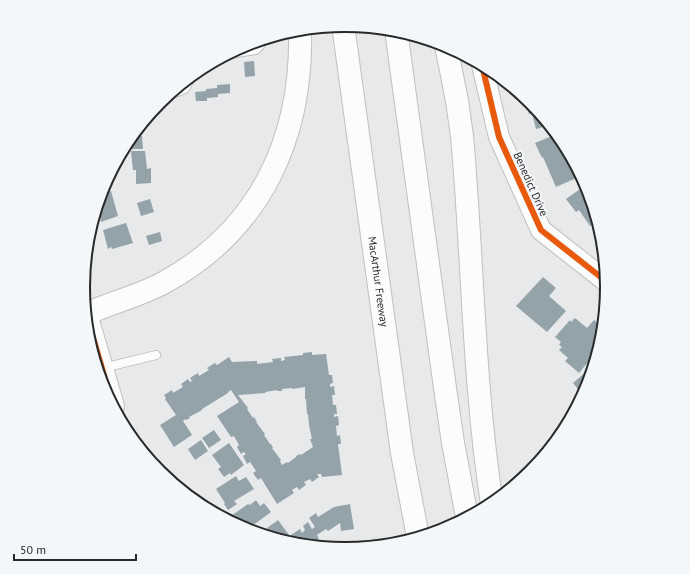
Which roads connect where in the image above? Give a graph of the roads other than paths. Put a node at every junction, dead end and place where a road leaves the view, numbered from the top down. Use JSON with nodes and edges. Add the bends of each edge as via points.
{"nodes":[{"id":1,"x":344,"y":32,"type":"edge"},
{"id":2,"x":300,"y":36,"type":"edge"},
{"id":3,"x":397,"y":38,"type":"edge"},
{"id":4,"x":259,"y":47,"type":"edge"},
{"id":5,"x":246,"y":52,"type":"edge"},
{"id":6,"x":448,"y":53,"type":"edge"},
{"id":7,"x":484,"y":73,"type":"edge"},
{"id":8,"x":599,"y":277,"type":"edge"},
{"id":9,"x":91,"y":310,"type":"edge"},
{"id":10,"x":156,"y":355,"type":"dead end"},
{"id":11,"x":104,"y":368,"type":"edge"},
{"id":12,"x":491,"y":496,"type":"edge"},
{"id":13,"x":466,"y":511,"type":"edge"},
{"id":14,"x":417,"y":531,"type":"edge"}],
"edges":[{"from":1,"to":14,"type":"main road","name":"MacArthur Freeway","via":[[401,446]]},
{"from":2,"to":9,"type":"main road","via":[[298,84],[287,134],[279,158],[253,205],[214,249],[189,267],[136,295]]},
{"from":3,"to":13,"type":"main road","via":[[445,388]]},
{"from":4,"to":5,"type":"lane"},
{"from":6,"to":12,"type":"main road","via":[[462,136],[478,383]]},
{"from":7,"to":8,"type":"street","name":"Benedict Drive","via":[[500,137],[541,230]]},
{"from":10,"to":11,"type":"lane"}]}
